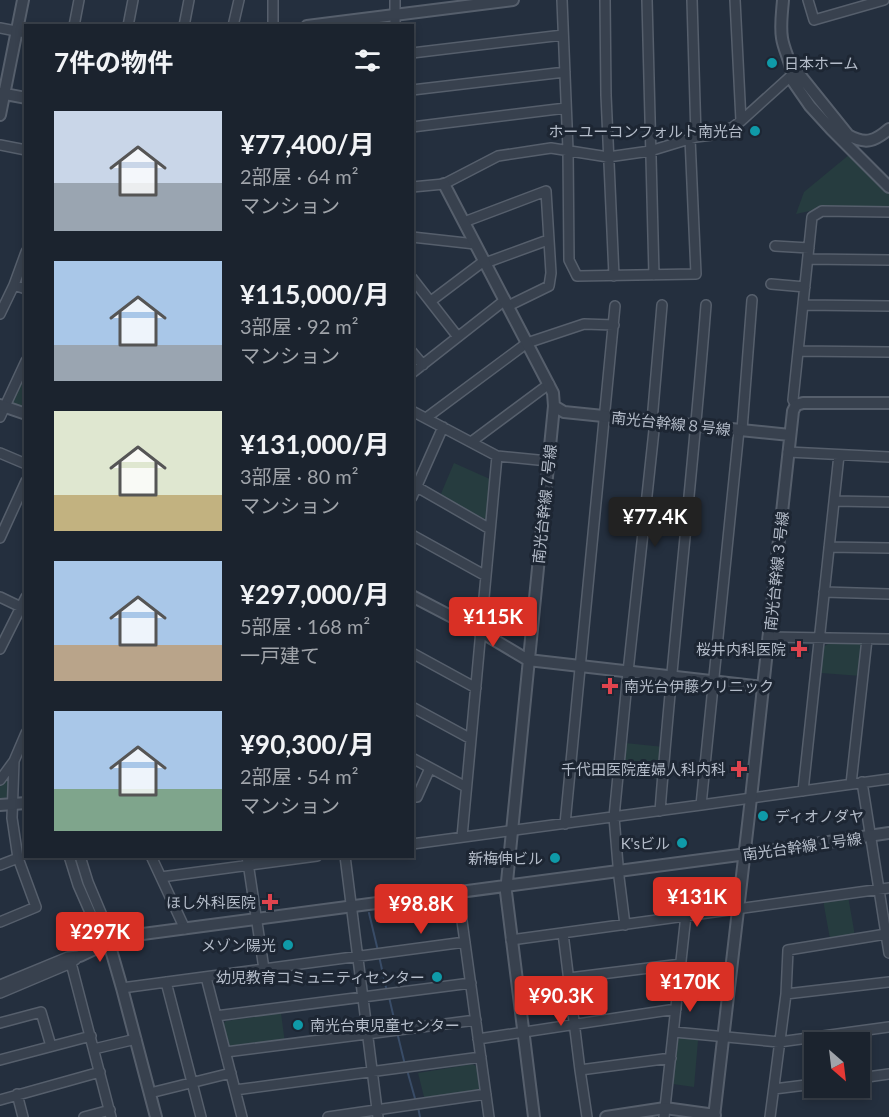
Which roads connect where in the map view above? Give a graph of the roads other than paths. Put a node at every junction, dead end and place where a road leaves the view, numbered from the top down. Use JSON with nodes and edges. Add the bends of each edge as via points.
{"nodes":[{"id":1,"x":23,"y":0,"type":"edge"},
{"id":2,"x":79,"y":0,"type":"edge"},
{"id":3,"x":133,"y":0,"type":"edge"},
{"id":4,"x":189,"y":0,"type":"edge"},
{"id":5,"x":239,"y":0,"type":"edge"},
{"id":6,"x":273,"y":0,"type":"edge"},
{"id":7,"x":395,"y":0,"type":"edge"},
{"id":8,"x":513,"y":0,"type":"edge"},
{"id":9,"x":562,"y":0,"type":"edge"},
{"id":10,"x":605,"y":0,"type":"edge"},
{"id":11,"x":647,"y":0,"type":"edge"},
{"id":12,"x":692,"y":0,"type":"edge"},
{"id":13,"x":735,"y":0,"type":"edge"},
{"id":14,"x":783,"y":0,"type":"edge"},
{"id":15,"x":808,"y":0,"type":"edge"},
{"id":16,"x":884,"y":0,"type":"edge"},
{"id":17,"x":853,"y":4,"type":"edge"},
{"id":18,"x":395,"y":20,"type":"edge"},
{"id":19,"x":74,"y":24,"type":"edge"},
{"id":20,"x":128,"y":24,"type":"edge"},
{"id":21,"x":184,"y":24,"type":"edge"},
{"id":22,"x":233,"y":24,"type":"edge"},
{"id":23,"x":273,"y":24,"type":"edge"},
{"id":24,"x":336,"y":24,"type":"edge"},
{"id":25,"x":0,"y":28,"type":"edge"},
{"id":26,"x":21,"y":32,"type":"edge"},
{"id":27,"x":563,"y":35,"type":"junction"},
{"id":28,"x":414,"y":52,"type":"edge"},
{"id":29,"x":565,"y":72,"type":"junction"},
{"id":30,"x":793,"y":74,"type":"junction"},
{"id":31,"x":414,"y":90,"type":"edge"},
{"id":32,"x":2,"y":94,"type":"edge"},
{"id":33,"x":24,"y":98,"type":"edge"},
{"id":34,"x":566,"y":108,"type":"junction"},
{"id":35,"x":0,"y":115,"type":"edge"},
{"id":36,"x":741,"y":121,"type":"junction"},
{"id":37,"x":414,"y":127,"type":"edge"},
{"id":38,"x":889,"y":129,"type":"edge"},
{"id":39,"x":693,"y":137,"type":"junction"},
{"id":40,"x":0,"y":145,"type":"edge"},
{"id":41,"x":24,"y":150,"type":"edge"},
{"id":42,"x":568,"y":150,"type":"junction"},
{"id":43,"x":650,"y":151,"type":"junction"},
{"id":44,"x":608,"y":158,"type":"junction"},
{"id":45,"x":444,"y":184,"type":"junction"},
{"id":46,"x":889,"y":187,"type":"edge"},
{"id":47,"x":414,"y":188,"type":"edge"},
{"id":48,"x":889,"y":212,"type":"edge"},
{"id":49,"x":464,"y":222,"type":"junction"},
{"id":50,"x":414,"y":237,"type":"edge"},
{"id":51,"x":548,"y":240,"type":"junction"},
{"id":52,"x":475,"y":244,"type":"junction"},
{"id":53,"x":775,"y":246,"type":"dead end"},
{"id":54,"x":809,"y":248,"type":"junction"},
{"id":55,"x":24,"y":258,"type":"edge"},
{"id":56,"x":808,"y":259,"type":"junction"},
{"id":57,"x":889,"y":260,"type":"edge"},
{"id":58,"x":485,"y":262,"type":"junction"},
{"id":59,"x":654,"y":275,"type":"junction"},
{"id":60,"x":614,"y":276,"type":"junction"},
{"id":61,"x":414,"y":280,"type":"edge"},
{"id":62,"x":771,"y":284,"type":"dead end"},
{"id":63,"x":14,"y":285,"type":"junction"},
{"id":64,"x":805,"y":287,"type":"junction"},
{"id":65,"x":24,"y":288,"type":"edge"},
{"id":66,"x":752,"y":300,"type":"dead end"},
{"id":67,"x":431,"y":301,"type":"junction"},
{"id":68,"x":506,"y":303,"type":"junction"},
{"id":69,"x":662,"y":305,"type":"dead end"},
{"id":70,"x":706,"y":305,"type":"dead end"},
{"id":71,"x":803,"y":305,"type":"junction"},
{"id":72,"x":615,"y":306,"type":"dead end"},
{"id":73,"x":889,"y":306,"type":"edge"},
{"id":74,"x":0,"y":314,"type":"edge"},
{"id":75,"x":614,"y":325,"type":"junction"},
{"id":76,"x":458,"y":337,"type":"junction"},
{"id":77,"x":527,"y":343,"type":"junction"},
{"id":78,"x":798,"y":351,"type":"junction"},
{"id":79,"x":889,"y":352,"type":"edge"},
{"id":80,"x":414,"y":354,"type":"edge"},
{"id":81,"x":24,"y":365,"type":"edge"},
{"id":82,"x":423,"y":365,"type":"junction"},
{"id":83,"x":414,"y":372,"type":"edge"},
{"id":84,"x":549,"y":384,"type":"junction"},
{"id":85,"x":889,"y":404,"type":"edge"},
{"id":86,"x":796,"y":405,"type":"junction"},
{"id":87,"x":554,"y":406,"type":"junction"},
{"id":88,"x":2,"y":409,"type":"edge"},
{"id":89,"x":414,"y":412,"type":"edge"},
{"id":90,"x":24,"y":414,"type":"edge"},
{"id":91,"x":605,"y":416,"type":"junction"},
{"id":92,"x":426,"y":418,"type":"junction"},
{"id":93,"x":654,"y":421,"type":"junction"},
{"id":94,"x":697,"y":426,"type":"junction"},
{"id":95,"x":443,"y":427,"type":"junction"},
{"id":96,"x":741,"y":430,"type":"junction"},
{"id":97,"x":790,"y":435,"type":"junction"},
{"id":98,"x":471,"y":442,"type":"junction"},
{"id":99,"x":788,"y":452,"type":"junction"},
{"id":100,"x":0,"y":453,"type":"edge"},
{"id":101,"x":839,"y":455,"type":"junction"},
{"id":102,"x":497,"y":456,"type":"junction"},
{"id":103,"x":889,"y":457,"type":"edge"},
{"id":104,"x":548,"y":461,"type":"junction"},
{"id":105,"x":24,"y":463,"type":"edge"},
{"id":106,"x":24,"y":485,"type":"edge"},
{"id":107,"x":417,"y":488,"type":"junction"},
{"id":108,"x":414,"y":493,"type":"edge"},
{"id":109,"x":834,"y":501,"type":"junction"},
{"id":110,"x":889,"y":502,"type":"edge"},
{"id":111,"x":490,"y":529,"type":"junction"},
{"id":112,"x":414,"y":536,"type":"edge"},
{"id":113,"x":0,"y":538,"type":"edge"},
{"id":114,"x":829,"y":547,"type":"junction"},
{"id":115,"x":889,"y":548,"type":"edge"},
{"id":116,"x":486,"y":576,"type":"junction"},
{"id":117,"x":824,"y":592,"type":"junction"},
{"id":118,"x":889,"y":594,"type":"edge"},
{"id":119,"x":0,"y":597,"type":"edge"},
{"id":120,"x":414,"y":597,"type":"edge"},
{"id":121,"x":23,"y":608,"type":"edge"},
{"id":122,"x":481,"y":632,"type":"junction"},
{"id":123,"x":768,"y":637,"type":"junction"},
{"id":124,"x":819,"y":638,"type":"junction"},
{"id":125,"x":867,"y":639,"type":"junction"},
{"id":126,"x":889,"y":639,"type":"edge"},
{"id":127,"x":0,"y":649,"type":"edge"},
{"id":128,"x":414,"y":654,"type":"edge"},
{"id":129,"x":528,"y":660,"type":"junction"},
{"id":130,"x":580,"y":666,"type":"junction"},
{"id":131,"x":628,"y":672,"type":"junction"},
{"id":132,"x":671,"y":676,"type":"junction"},
{"id":133,"x":713,"y":681,"type":"junction"},
{"id":134,"x":763,"y":687,"type":"junction"},
{"id":135,"x":476,"y":688,"type":"junction"},
{"id":136,"x":414,"y":708,"type":"edge"},
{"id":137,"x":24,"y":738,"type":"edge"},
{"id":138,"x":471,"y":739,"type":"junction"},
{"id":139,"x":414,"y":759,"type":"edge"},
{"id":140,"x":14,"y":761,"type":"junction"},
{"id":141,"x":430,"y":768,"type":"junction"},
{"id":142,"x":889,"y":778,"type":"edge"},
{"id":143,"x":0,"y":780,"type":"edge"},
{"id":144,"x":862,"y":783,"type":"junction"},
{"id":145,"x":851,"y":784,"type":"junction"},
{"id":146,"x":466,"y":787,"type":"junction"},
{"id":147,"x":803,"y":791,"type":"junction"},
{"id":148,"x":414,"y":797,"type":"edge"},
{"id":149,"x":751,"y":798,"type":"junction"},
{"id":150,"x":13,"y":803,"type":"junction"},
{"id":151,"x":24,"y":803,"type":"edge"},
{"id":152,"x":0,"y":805,"type":"edge"},
{"id":153,"x":701,"y":805,"type":"junction"},
{"id":154,"x":660,"y":811,"type":"junction"},
{"id":155,"x":614,"y":817,"type":"junction"},
{"id":156,"x":565,"y":824,"type":"junction"},
{"id":157,"x":512,"y":831,"type":"junction"},
{"id":158,"x":889,"y":833,"type":"edge"},
{"id":159,"x":871,"y":836,"type":"junction"},
{"id":160,"x":462,"y":837,"type":"junction"},
{"id":161,"x":414,"y":844,"type":"edge"},
{"id":162,"x":744,"y":854,"type":"junction"},
{"id":163,"x":18,"y":858,"type":"junction"},
{"id":164,"x":70,"y":858,"type":"edge"},
{"id":165,"x":81,"y":858,"type":"edge"},
{"id":166,"x":152,"y":858,"type":"edge"},
{"id":167,"x":289,"y":858,"type":"edge"},
{"id":168,"x":345,"y":858,"type":"edge"},
{"id":169,"x":248,"y":861,"type":"edge"},
{"id":170,"x":0,"y":865,"type":"edge"},
{"id":171,"x":619,"y":871,"type":"junction"},
{"id":172,"x":161,"y":877,"type":"junction"},
{"id":173,"x":506,"y":886,"type":"junction"},
{"id":174,"x":889,"y":888,"type":"edge"},
{"id":175,"x":879,"y":889,"type":"junction"},
{"id":176,"x":458,"y":892,"type":"junction"},
{"id":177,"x":351,"y":906,"type":"junction"},
{"id":178,"x":739,"y":908,"type":"junction"},
{"id":179,"x":687,"y":915,"type":"junction"},
{"id":180,"x":257,"y":919,"type":"junction"},
{"id":181,"x":0,"y":922,"type":"edge"},
{"id":182,"x":625,"y":925,"type":"junction"},
{"id":183,"x":185,"y":929,"type":"junction"},
{"id":184,"x":563,"y":933,"type":"junction"},
{"id":185,"x":885,"y":934,"type":"junction"},
{"id":186,"x":511,"y":940,"type":"junction"},
{"id":187,"x":465,"y":942,"type":"junction"},
{"id":188,"x":109,"y":943,"type":"junction"},
{"id":189,"x":889,"y":953,"type":"edge"},
{"id":190,"x":358,"y":957,"type":"junction"},
{"id":191,"x":75,"y":960,"type":"junction"},
{"id":192,"x":681,"y":964,"type":"junction"},
{"id":193,"x":264,"y":969,"type":"junction"},
{"id":194,"x":206,"y":977,"type":"junction"},
{"id":195,"x":569,"y":978,"type":"junction"},
{"id":196,"x":889,"y":981,"type":"edge"},
{"id":197,"x":166,"y":982,"type":"junction"},
{"id":198,"x":471,"y":983,"type":"junction"},
{"id":199,"x":0,"y":985,"type":"edge"},
{"id":200,"x":122,"y":988,"type":"junction"},
{"id":201,"x":0,"y":993,"type":"edge"},
{"id":202,"x":786,"y":994,"type":"junction"},
{"id":203,"x":363,"y":997,"type":"junction"},
{"id":204,"x":676,"y":1009,"type":"junction"},
{"id":205,"x":216,"y":1016,"type":"junction"},
{"id":206,"x":476,"y":1020,"type":"junction"},
{"id":207,"x":0,"y":1023,"type":"edge"},
{"id":208,"x":574,"y":1024,"type":"junction"},
{"id":209,"x":889,"y":1027,"type":"edge"},
{"id":210,"x":523,"y":1032,"type":"junction"},
{"id":211,"x":674,"y":1032,"type":"junction"},
{"id":212,"x":368,"y":1034,"type":"junction"},
{"id":213,"x":91,"y":1036,"type":"junction"},
{"id":214,"x":724,"y":1036,"type":"junction"},
{"id":215,"x":136,"y":1039,"type":"junction"},
{"id":216,"x":478,"y":1039,"type":"junction"},
{"id":217,"x":779,"y":1042,"type":"junction"},
{"id":218,"x":51,"y":1046,"type":"junction"},
{"id":219,"x":94,"y":1050,"type":"junction"},
{"id":220,"x":225,"y":1052,"type":"junction"},
{"id":221,"x":481,"y":1057,"type":"junction"},
{"id":222,"x":671,"y":1058,"type":"junction"},
{"id":223,"x":0,"y":1060,"type":"edge"},
{"id":224,"x":580,"y":1070,"type":"junction"},
{"id":225,"x":100,"y":1072,"type":"junction"},
{"id":226,"x":372,"y":1072,"type":"junction"},
{"id":227,"x":231,"y":1073,"type":"junction"},
{"id":228,"x":889,"y":1074,"type":"edge"},
{"id":229,"x":870,"y":1077,"type":"edge"},
{"id":230,"x":192,"y":1082,"type":"junction"},
{"id":231,"x":804,"y":1085,"type":"edge"},
{"id":232,"x":774,"y":1089,"type":"junction"},
{"id":233,"x":235,"y":1090,"type":"junction"},
{"id":234,"x":150,"y":1093,"type":"junction"},
{"id":235,"x":17,"y":1094,"type":"junction"},
{"id":236,"x":486,"y":1095,"type":"junction"},
{"id":237,"x":0,"y":1100,"type":"edge"},
{"id":238,"x":111,"y":1113,"type":"edge"},
{"id":239,"x":665,"y":1113,"type":"edge"},
{"id":240,"x":378,"y":1114,"type":"edge"},
{"id":241,"x":714,"y":1116,"type":"edge"},
{"id":242,"x":23,"y":1117,"type":"edge"},
{"id":243,"x":84,"y":1117,"type":"edge"},
{"id":244,"x":156,"y":1117,"type":"edge"},
{"id":245,"x":201,"y":1117,"type":"edge"},
{"id":246,"x":242,"y":1117,"type":"edge"},
{"id":247,"x":327,"y":1117,"type":"edge"},
{"id":248,"x":489,"y":1117,"type":"edge"},
{"id":249,"x":534,"y":1117,"type":"edge"},
{"id":250,"x":587,"y":1117,"type":"edge"},
{"id":251,"x":606,"y":1117,"type":"edge"},
{"id":252,"x":770,"y":1117,"type":"edge"}],
"edges":[{"from":1,"to":26,"type":"street"},
{"from":2,"to":19,"type":"street"},
{"from":3,"to":20,"type":"street"},
{"from":4,"to":21,"type":"street"},
{"from":5,"to":22,"type":"street"},
{"from":6,"to":23,"type":"street"},
{"from":7,"to":18,"type":"street"},
{"from":8,"to":18,"type":"street"},
{"from":9,"to":27,"type":"street"},
{"from":10,"to":44,"type":"street"},
{"from":11,"to":43,"type":"street"},
{"from":12,"to":39,"type":"street"},
{"from":13,"to":36,"type":"street"},
{"from":14,"to":30,"type":"street","via":[[782,40]]},
{"from":15,"to":17,"type":"street","via":[[814,20]]},
{"from":16,"to":17,"type":"street"},
{"from":18,"to":24,"type":"street"},
{"from":25,"to":26,"type":"street"},
{"from":26,"to":32,"type":"street"},
{"from":27,"to":28,"type":"street"},
{"from":27,"to":29,"type":"street"},
{"from":29,"to":31,"type":"street"},
{"from":29,"to":34,"type":"street"},
{"from":30,"to":36,"type":"street"},
{"from":30,"to":38,"type":"street","via":[[799,74],[856,140],[873,140]]},
{"from":30,"to":46,"type":"street","via":[[792,80],[810,106]]},
{"from":32,"to":33,"type":"street"},
{"from":32,"to":35,"type":"street"},
{"from":34,"to":37,"type":"street"},
{"from":34,"to":42,"type":"street"},
{"from":36,"to":39,"type":"street","via":[[712,135]]},
{"from":39,"to":43,"type":"street"},
{"from":39,"to":59,"type":"street","via":[[696,274]]},
{"from":40,"to":41,"type":"street"},
{"from":42,"to":44,"type":"street"},
{"from":42,"to":45,"type":"street","via":[[551,148],[498,156]]},
{"from":42,"to":60,"type":"street","via":[[569,260],[578,276]]},
{"from":43,"to":44,"type":"street"},
{"from":43,"to":59,"type":"street"},
{"from":44,"to":60,"type":"street"},
{"from":45,"to":47,"type":"street"},
{"from":45,"to":49,"type":"street","name":"南光台幹線７号線"},
{"from":48,"to":54,"type":"street","via":[[822,211],[812,217]]},
{"from":49,"to":51,"type":"street","via":[[546,191]]},
{"from":49,"to":52,"type":"street","name":"南光台幹線７号線"},
{"from":50,"to":52,"type":"street"},
{"from":51,"to":58,"type":"street"},
{"from":51,"to":68,"type":"street","via":[[549,286]]},
{"from":52,"to":58,"type":"street","name":"南光台幹線７号線"},
{"from":53,"to":54,"type":"street"},
{"from":54,"to":56,"type":"street"},
{"from":55,"to":63,"type":"street"},
{"from":56,"to":57,"type":"street"},
{"from":56,"to":64,"type":"street"},
{"from":58,"to":67,"type":"street"},
{"from":58,"to":68,"type":"street","name":"南光台幹線７号線"},
{"from":59,"to":60,"type":"street"},
{"from":61,"to":67,"type":"street"},
{"from":62,"to":64,"type":"street"},
{"from":63,"to":65,"type":"street"},
{"from":63,"to":74,"type":"street"},
{"from":64,"to":71,"type":"street"},
{"from":66,"to":96,"type":"street"},
{"from":67,"to":76,"type":"street"},
{"from":68,"to":76,"type":"street"},
{"from":68,"to":77,"type":"street","name":"南光台幹線７号線"},
{"from":69,"to":93,"type":"street"},
{"from":70,"to":94,"type":"street"},
{"from":71,"to":73,"type":"street"},
{"from":71,"to":78,"type":"street"},
{"from":72,"to":75,"type":"street"},
{"from":75,"to":77,"type":"street","via":[[584,324]]},
{"from":75,"to":91,"type":"street"},
{"from":76,"to":82,"type":"street"},
{"from":77,"to":84,"type":"street","name":"南光台幹線７号線"},
{"from":77,"to":92,"type":"street"},
{"from":78,"to":79,"type":"street"},
{"from":78,"to":86,"type":"street","via":[[793,400]]},
{"from":80,"to":82,"type":"street"},
{"from":81,"to":88,"type":"street"},
{"from":82,"to":83,"type":"street"},
{"from":84,"to":87,"type":"street","name":"南光台幹線７号線"},
{"from":84,"to":98,"type":"street"},
{"from":85,"to":86,"type":"street"},
{"from":86,"to":97,"type":"street","name":"南光台幹線３号線"},
{"from":87,"to":91,"type":"street","name":"南光台幹線８号線","via":[[564,412]]},
{"from":87,"to":104,"type":"street","name":"南光台幹線７号線"},
{"from":88,"to":90,"type":"street"},
{"from":89,"to":92,"type":"street"},
{"from":91,"to":93,"type":"street","name":"南光台幹線８号線"},
{"from":91,"to":130,"type":"street"},
{"from":92,"to":95,"type":"street"},
{"from":93,"to":94,"type":"street","name":"南光台幹線８号線"},
{"from":93,"to":131,"type":"street"},
{"from":94,"to":96,"type":"street","name":"南光台幹線８号線"},
{"from":94,"to":132,"type":"street"},
{"from":95,"to":98,"type":"street"},
{"from":95,"to":107,"type":"street"},
{"from":96,"to":97,"type":"street","name":"南光台幹線８号線"},
{"from":96,"to":133,"type":"street"},
{"from":97,"to":99,"type":"street","name":"南光台幹線３号線"},
{"from":98,"to":102,"type":"street"},
{"from":99,"to":101,"type":"street"},
{"from":99,"to":123,"type":"street","name":"南光台幹線３号線"},
{"from":100,"to":105,"type":"street"},
{"from":101,"to":103,"type":"street"},
{"from":101,"to":109,"type":"street"},
{"from":102,"to":104,"type":"street"},
{"from":102,"to":111,"type":"street"},
{"from":104,"to":129,"type":"street","name":"南光台幹線７号線"},
{"from":106,"to":113,"type":"street"},
{"from":107,"to":108,"type":"street"},
{"from":107,"to":111,"type":"street"},
{"from":109,"to":110,"type":"street"},
{"from":109,"to":114,"type":"street"},
{"from":111,"to":116,"type":"street"},
{"from":112,"to":116,"type":"street"},
{"from":114,"to":115,"type":"street"},
{"from":114,"to":117,"type":"street"},
{"from":116,"to":122,"type":"street"},
{"from":117,"to":118,"type":"street"},
{"from":117,"to":124,"type":"street"},
{"from":119,"to":121,"type":"street"},
{"from":120,"to":122,"type":"street"},
{"from":121,"to":127,"type":"street"},
{"from":122,"to":129,"type":"street"},
{"from":122,"to":135,"type":"street"},
{"from":123,"to":124,"type":"street"},
{"from":123,"to":134,"type":"street","name":"南光台幹線３号線"},
{"from":124,"to":125,"type":"street"},
{"from":124,"to":147,"type":"street"},
{"from":125,"to":126,"type":"street"},
{"from":125,"to":145,"type":"street"},
{"from":128,"to":135,"type":"street"},
{"from":129,"to":130,"type":"street"},
{"from":129,"to":157,"type":"street","name":"南光台幹線７号線"},
{"from":130,"to":131,"type":"street"},
{"from":130,"to":156,"type":"street"},
{"from":131,"to":132,"type":"street"},
{"from":131,"to":155,"type":"street"},
{"from":132,"to":133,"type":"street"},
{"from":132,"to":154,"type":"street"},
{"from":133,"to":134,"type":"street"},
{"from":133,"to":153,"type":"street"},
{"from":134,"to":149,"type":"street","name":"南光台幹線３号線"},
{"from":135,"to":138,"type":"street"},
{"from":136,"to":138,"type":"street"},
{"from":137,"to":140,"type":"street"},
{"from":138,"to":146,"type":"street"},
{"from":139,"to":141,"type":"street"},
{"from":140,"to":143,"type":"street"},
{"from":140,"to":150,"type":"street"},
{"from":141,"to":146,"type":"street"},
{"from":141,"to":148,"type":"street"},
{"from":142,"to":144,"type":"street"},
{"from":144,"to":145,"type":"street"},
{"from":144,"to":159,"type":"street"},
{"from":145,"to":147,"type":"street"},
{"from":146,"to":160,"type":"street"},
{"from":147,"to":149,"type":"street"},
{"from":149,"to":153,"type":"street"},
{"from":149,"to":162,"type":"street","name":"南光台幹線３号線"},
{"from":150,"to":151,"type":"street"},
{"from":150,"to":152,"type":"street"},
{"from":150,"to":163,"type":"street"},
{"from":153,"to":154,"type":"street"},
{"from":154,"to":155,"type":"street"},
{"from":155,"to":156,"type":"street"},
{"from":155,"to":171,"type":"street"},
{"from":156,"to":157,"type":"street"},
{"from":157,"to":160,"type":"street"},
{"from":157,"to":173,"type":"street","name":"南光台幹線７号線"},
{"from":158,"to":159,"type":"street","name":"南光台幹線１号線"},
{"from":159,"to":162,"type":"street","name":"南光台幹線１号線"},
{"from":159,"to":175,"type":"street"},
{"from":160,"to":161,"type":"street"},
{"from":162,"to":171,"type":"street","name":"南光台幹線１号線"},
{"from":162,"to":178,"type":"street","name":"南光台幹線３号線"},
{"from":163,"to":170,"type":"street"},
{"from":163,"to":181,"type":"street","via":[[36,907]]},
{"from":164,"to":188,"type":"street","via":[[100,935]]},
{"from":165,"to":188,"type":"street","via":[[110,932]]},
{"from":166,"to":172,"type":"street"},
{"from":167,"to":169,"type":"street"},
{"from":168,"to":177,"type":"street"},
{"from":169,"to":172,"type":"street"},
{"from":169,"to":180,"type":"street"},
{"from":171,"to":173,"type":"street","name":"南光台幹線１号線"},
{"from":171,"to":182,"type":"street"},
{"from":172,"to":183,"type":"street"},
{"from":173,"to":176,"type":"street","name":"南光台幹線１号線"},
{"from":173,"to":186,"type":"street","name":"南光台幹線７号線"},
{"from":174,"to":175,"type":"street"},
{"from":175,"to":178,"type":"street"},
{"from":175,"to":185,"type":"street"},
{"from":176,"to":177,"type":"street","name":"南光台幹線１号線"},
{"from":176,"to":187,"type":"street"},
{"from":177,"to":180,"type":"street","name":"南光台幹線１号線"},
{"from":177,"to":190,"type":"street"},
{"from":178,"to":179,"type":"street"},
{"from":178,"to":214,"type":"street","name":"南光台幹線３号線"},
{"from":179,"to":182,"type":"street"},
{"from":179,"to":192,"type":"street"},
{"from":180,"to":183,"type":"street","name":"南光台幹線１号線"},
{"from":180,"to":193,"type":"street"},
{"from":182,"to":184,"type":"street"},
{"from":183,"to":188,"type":"street","name":"南光台幹線１号線","via":[[120,937]]},
{"from":184,"to":186,"type":"street"},
{"from":184,"to":195,"type":"street"},
{"from":185,"to":189,"type":"street"},
{"from":185,"to":202,"type":"street","via":[[788,950]]},
{"from":186,"to":210,"type":"street","name":"南光台幹線７号線"},
{"from":187,"to":190,"type":"street"},
{"from":187,"to":198,"type":"street"},
{"from":188,"to":191,"type":"street","name":"南光台幹線１号線"},
{"from":188,"to":200,"type":"street"},
{"from":190,"to":193,"type":"street"},
{"from":190,"to":203,"type":"street"},
{"from":191,"to":199,"type":"street","via":[[68,957]]},
{"from":191,"to":201,"type":"street"},
{"from":191,"to":213,"type":"street"},
{"from":192,"to":195,"type":"street"},
{"from":192,"to":204,"type":"street"},
{"from":193,"to":194,"type":"street"},
{"from":194,"to":197,"type":"street"},
{"from":194,"to":205,"type":"street"},
{"from":195,"to":208,"type":"street"},
{"from":196,"to":202,"type":"street"},
{"from":197,"to":200,"type":"street"},
{"from":197,"to":230,"type":"street"},
{"from":198,"to":203,"type":"street"},
{"from":198,"to":206,"type":"street"},
{"from":200,"to":215,"type":"street"},
{"from":202,"to":217,"type":"street"},
{"from":203,"to":205,"type":"street"},
{"from":203,"to":212,"type":"street"},
{"from":204,"to":208,"type":"street"},
{"from":204,"to":211,"type":"street"},
{"from":205,"to":220,"type":"street"},
{"from":206,"to":212,"type":"street"},
{"from":206,"to":216,"type":"street"},
{"from":207,"to":218,"type":"street","via":[[41,1011]]},
{"from":208,"to":210,"type":"street"},
{"from":208,"to":224,"type":"street"},
{"from":209,"to":217,"type":"street"},
{"from":210,"to":216,"type":"street"},
{"from":210,"to":249,"type":"street","name":"南光台幹線７号線"},
{"from":211,"to":214,"type":"street"},
{"from":211,"to":222,"type":"street"},
{"from":212,"to":220,"type":"street"},
{"from":212,"to":226,"type":"street"},
{"from":213,"to":218,"type":"street"},
{"from":213,"to":219,"type":"street"},
{"from":214,"to":217,"type":"street"},
{"from":214,"to":241,"type":"street","name":"南光台幹線３号線"},
{"from":215,"to":219,"type":"street"},
{"from":215,"to":234,"type":"street"},
{"from":216,"to":221,"type":"street"},
{"from":217,"to":232,"type":"street"},
{"from":218,"to":223,"type":"street"},
{"from":219,"to":225,"type":"street"},
{"from":220,"to":227,"type":"street"},
{"from":221,"to":226,"type":"street"},
{"from":221,"to":236,"type":"street"},
{"from":222,"to":224,"type":"street"},
{"from":222,"to":239,"type":"street"},
{"from":224,"to":250,"type":"street"},
{"from":225,"to":235,"type":"street"},
{"from":225,"to":238,"type":"street"},
{"from":226,"to":233,"type":"street"},
{"from":226,"to":240,"type":"street"},
{"from":227,"to":230,"type":"street"},
{"from":227,"to":233,"type":"street"},
{"from":228,"to":229,"type":"street"},
{"from":230,"to":234,"type":"street"},
{"from":230,"to":245,"type":"street"},
{"from":231,"to":232,"type":"street"},
{"from":232,"to":252,"type":"street"},
{"from":233,"to":246,"type":"street"},
{"from":234,"to":244,"type":"street"},
{"from":235,"to":237,"type":"street"},
{"from":235,"to":242,"type":"street"},
{"from":236,"to":240,"type":"street","via":[[417,1104]]},
{"from":236,"to":248,"type":"street"},
{"from":238,"to":243,"type":"street"},
{"from":239,"to":241,"type":"street"},
{"from":239,"to":251,"type":"street"},
{"from":240,"to":247,"type":"street"}]}
